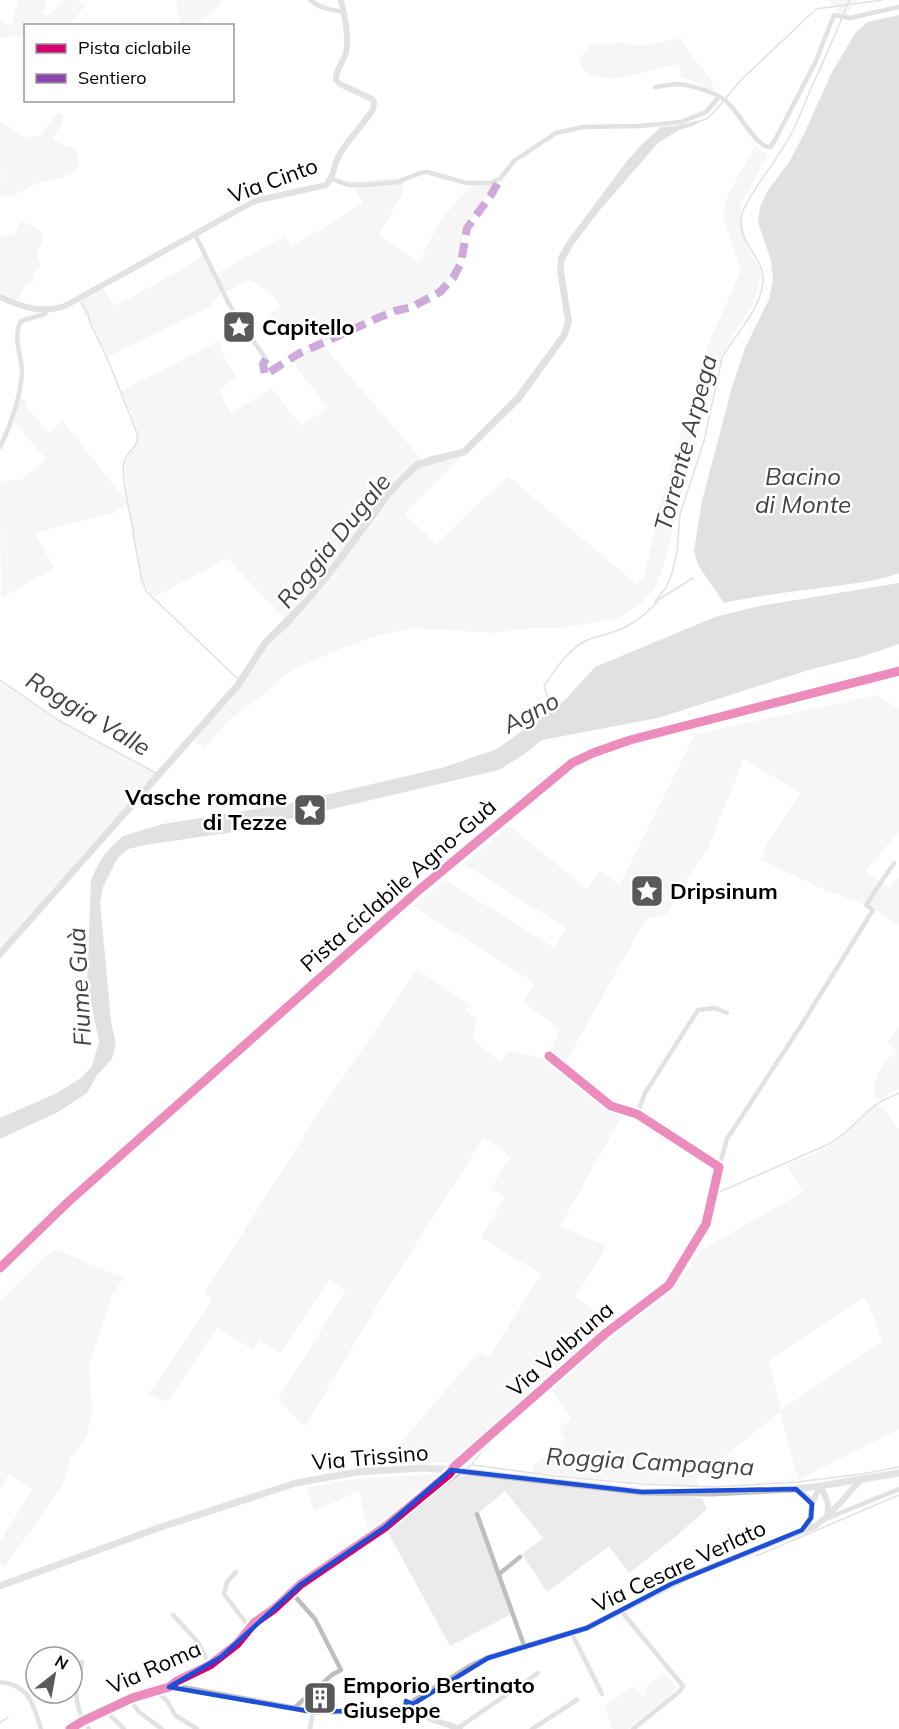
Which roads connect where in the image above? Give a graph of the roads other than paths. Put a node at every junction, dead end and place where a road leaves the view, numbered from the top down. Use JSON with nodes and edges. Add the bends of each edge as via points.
{"nodes":[{"id":1,"x":310,"y":0,"type":"edge"},
{"id":2,"x":342,"y":0,"type":"edge"},
{"id":3,"x":899,"y":7,"type":"edge"},
{"id":4,"x":344,"y":12,"type":"junction"},
{"id":5,"x":655,"y":87,"type":"dead end"},
{"id":6,"x":720,"y":97,"type":"junction"},
{"id":7,"x":332,"y":179,"type":"junction"},
{"id":8,"x":195,"y":234,"type":"junction"},
{"id":9,"x":1,"y":299,"type":"edge"},
{"id":10,"x":47,"y":310,"type":"junction"},
{"id":11,"x":266,"y":359,"type":"dead end"},
{"id":12,"x":0,"y":447,"type":"edge"},
{"id":13,"x":894,"y":863,"type":"dead end"},
{"id":14,"x":727,"y":1013,"type":"dead end"},
{"id":15,"x":549,"y":1056,"type":"dead end"},
{"id":16,"x":637,"y":1114,"type":"junction"},
{"id":17,"x":719,"y":1167,"type":"junction"},
{"id":18,"x":451,"y":1470,"type":"junction"},
{"id":19,"x":899,"y":1473,"type":"edge"},
{"id":20,"x":861,"y":1480,"type":"junction"},
{"id":21,"x":820,"y":1486,"type":"junction"},
{"id":22,"x":796,"y":1489,"type":"junction"},
{"id":23,"x":899,"y":1490,"type":"edge"},
{"id":24,"x":812,"y":1504,"type":"junction"},
{"id":25,"x":477,"y":1514,"type":"dead end"},
{"id":26,"x":826,"y":1519,"type":"junction"},
{"id":27,"x":802,"y":1530,"type":"junction"},
{"id":28,"x":520,"y":1557,"type":"dead end"},
{"id":29,"x":236,"y":1572,"type":"dead end"},
{"id":30,"x":499,"y":1574,"type":"junction"},
{"id":31,"x":0,"y":1586,"type":"edge"},
{"id":32,"x":292,"y":1593,"type":"junction"},
{"id":33,"x":622,"y":1612,"type":"junction"},
{"id":34,"x":173,"y":1616,"type":"dead end"},
{"id":35,"x":250,"y":1628,"type":"junction"},
{"id":36,"x":572,"y":1634,"type":"junction"},
{"id":37,"x":525,"y":1648,"type":"junction"},
{"id":38,"x":221,"y":1657,"type":"joint"},
{"id":39,"x":210,"y":1665,"type":"junction"},
{"id":40,"x":538,"y":1673,"type":"dead end"},
{"id":41,"x":0,"y":1682,"type":"edge"},
{"id":42,"x":169,"y":1687,"type":"junction"},
{"id":43,"x":157,"y":1690,"type":"junction"},
{"id":44,"x":602,"y":1694,"type":"dead end"},
{"id":45,"x":130,"y":1700,"type":"junction"},
{"id":46,"x":578,"y":1700,"type":"dead end"},
{"id":47,"x":413,"y":1704,"type":"junction"},
{"id":48,"x":79,"y":1705,"type":"edge"},
{"id":49,"x":405,"y":1709,"type":"junction"},
{"id":50,"x":105,"y":1710,"type":"junction"},
{"id":51,"x":292,"y":1710,"type":"junction"},
{"id":52,"x":313,"y":1712,"type":"junction"},
{"id":53,"x":415,"y":1712,"type":"junction"},
{"id":54,"x":83,"y":1721,"type":"junction"},
{"id":55,"x":41,"y":1729,"type":"edge"},
{"id":56,"x":70,"y":1729,"type":"edge"},
{"id":57,"x":89,"y":1729,"type":"edge"},
{"id":58,"x":124,"y":1729,"type":"edge"},
{"id":59,"x":162,"y":1729,"type":"edge"},
{"id":60,"x":197,"y":1729,"type":"edge"},
{"id":61,"x":310,"y":1729,"type":"edge"},
{"id":62,"x":459,"y":1729,"type":"edge"},
{"id":63,"x":532,"y":1729,"type":"edge"},
{"id":64,"x":633,"y":1729,"type":"edge"}],
"edges":[{"from":1,"to":4,"type":"street"},
{"from":2,"to":4,"type":"street","name":"Via Cinto"},
{"from":3,"to":6,"type":"street","via":[[850,18],[834,15],[815,63],[770,147],[758,142]]},
{"from":4,"to":7,"type":"street","name":"Via Cinto","via":[[346,53],[336,80],[374,102],[373,110],[341,151]]},
{"from":5,"to":6,"type":"street","via":[[677,84]]},
{"from":6,"to":7,"type":"street","via":[[706,112],[681,122],[556,132],[514,161],[500,179],[489,183],[466,183],[427,172],[398,182],[367,185],[348,185]]},
{"from":7,"to":8,"type":"street","name":"Via Cinto","via":[[317,187],[259,200]]},
{"from":8,"to":10,"type":"street","name":"Via Cinto","via":[[65,306]]},
{"from":8,"to":11,"type":"street","via":[[228,302]]},
{"from":9,"to":10,"type":"street","name":"Via Cinto"},
{"from":10,"to":12,"type":"street","via":[[21,321],[17,328],[20,389]]},
{"from":13,"to":17,"type":"street","name":"Via Valbruna","via":[[866,905],[873,910],[727,1139]]},
{"from":14,"to":16,"type":"street","via":[[715,1008],[698,1010],[645,1093]]},
{"from":15,"to":16,"type":"street","via":[[611,1106]]},
{"from":16,"to":17,"type":"street"},
{"from":17,"to":18,"type":"street","name":"Via Valbruna","via":[[706,1224],[669,1286],[606,1333]]},
{"from":18,"to":22,"type":"main road","name":"Via Trissino","via":[[642,1492]]},
{"from":18,"to":31,"type":"main road","name":"Via Trissino","via":[[357,1472],[296,1483]]},
{"from":18,"to":32,"type":"street","name":"Via Valbruna","via":[[385,1527]]},
{"from":19,"to":20,"type":"main road"},
{"from":20,"to":21,"type":"main road"},
{"from":20,"to":26,"type":"street","name":"Via Cesare Verlato"},
{"from":21,"to":22,"type":"main road"},
{"from":21,"to":24,"type":"street","name":"Via Cesare Verlato"},
{"from":21,"to":26,"type":"street","via":[[828,1501]]},
{"from":22,"to":24,"type":"street"},
{"from":23,"to":26,"type":"street","name":"Via Cesare Verlato"},
{"from":24,"to":27,"type":"street","name":"Via Cesare Verlato","via":[[811,1518]]},
{"from":25,"to":30,"type":"street"},
{"from":26,"to":27,"type":"street","name":"Via Cesare Verlato"},
{"from":27,"to":33,"type":"street","name":"Via Cesare Verlato","via":[[692,1575]]},
{"from":28,"to":30,"type":"street"},
{"from":29,"to":35,"type":"street","via":[[226,1582],[224,1594]]},
{"from":30,"to":37,"type":"street"},
{"from":32,"to":35,"type":"street","name":"Via Valbruna"},
{"from":32,"to":51,"type":"street","via":[[315,1619],[341,1670]]},
{"from":33,"to":36,"type":"street","name":"Via Cesare Verlato"},
{"from":33,"to":64,"type":"street","via":[[683,1686]]},
{"from":34,"to":39,"type":"street","via":[[196,1641]]},
{"from":35,"to":38,"type":"street","name":"Via Valbruna"},
{"from":36,"to":37,"type":"street","name":"Via Cesare Verlato"},
{"from":36,"to":44,"type":"street","name":"Via Cesare Verlato"},
{"from":37,"to":47,"type":"street","name":"Via Cesare Verlato","via":[[471,1666]]},
{"from":38,"to":39,"type":"street","name":"Via Roma"},
{"from":39,"to":42,"type":"street","name":"Via Roma"},
{"from":40,"to":62,"type":"street"},
{"from":41,"to":55,"type":"street","via":[[15,1685],[28,1696]]},
{"from":42,"to":43,"type":"street","name":"Via Roma"},
{"from":42,"to":51,"type":"street","name":"Via Cesare Verlato"},
{"from":43,"to":45,"type":"street","name":"Via Roma"},
{"from":43,"to":60,"type":"street","via":[[175,1715]]},
{"from":45,"to":50,"type":"street","name":"Via Roma"},
{"from":45,"to":59,"type":"street"},
{"from":46,"to":63,"type":"street"},
{"from":47,"to":49,"type":"street","name":"Via Cesare Verlato"},
{"from":47,"to":53,"type":"street"},
{"from":48,"to":54,"type":"street"},
{"from":49,"to":52,"type":"street","name":"Via Cesare Verlato"},
{"from":49,"to":53,"type":"street","name":"Via Cesare Verlato","via":[[409,1714]]},
{"from":50,"to":54,"type":"street","name":"Via Roma"},
{"from":50,"to":58,"type":"street"},
{"from":51,"to":52,"type":"street","name":"Via Cesare Verlato"},
{"from":52,"to":61,"type":"street"},
{"from":53,"to":62,"type":"street","name":"Via Cesare Verlato"},
{"from":54,"to":56,"type":"street","name":"Via Roma"},
{"from":54,"to":57,"type":"street"}]}
